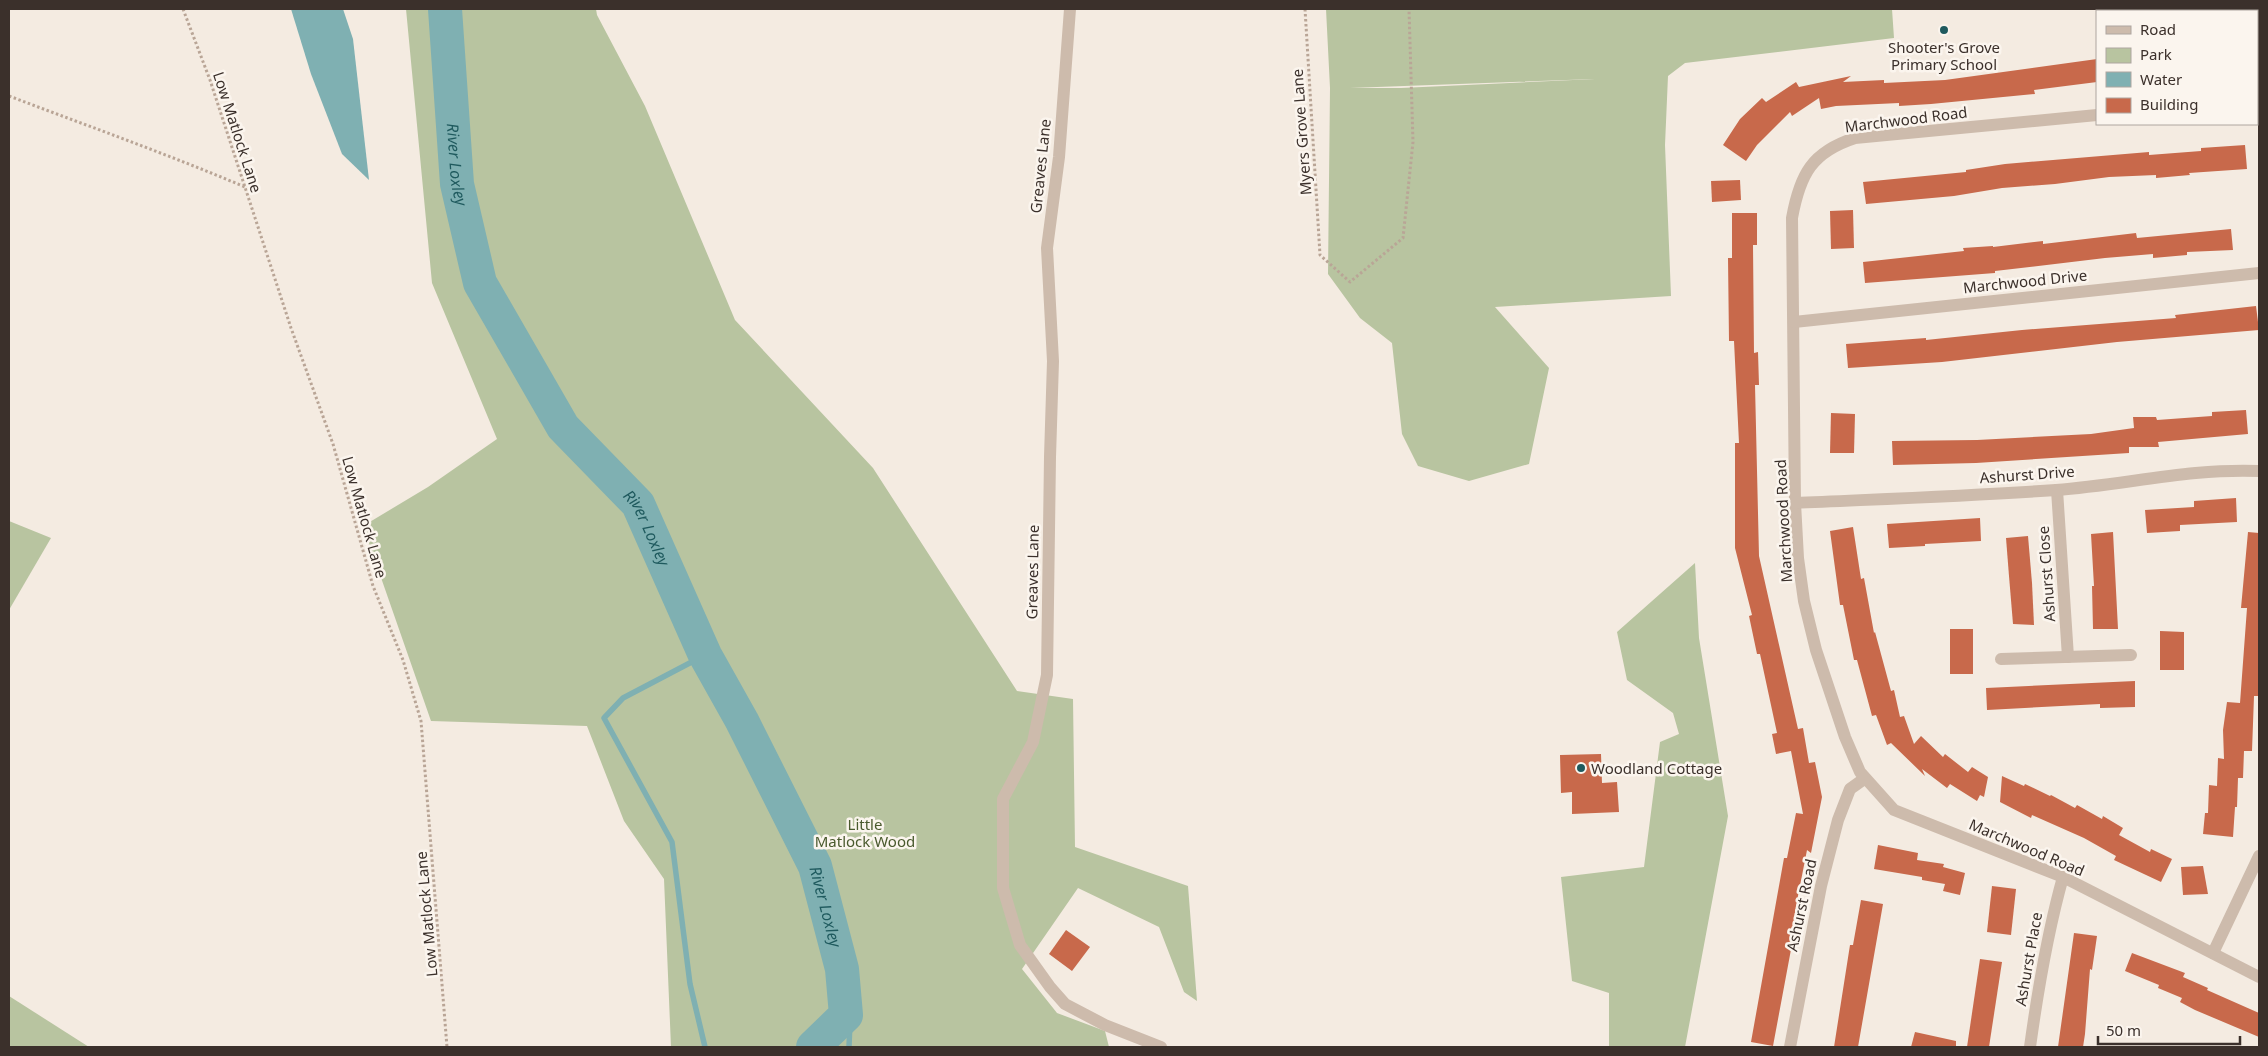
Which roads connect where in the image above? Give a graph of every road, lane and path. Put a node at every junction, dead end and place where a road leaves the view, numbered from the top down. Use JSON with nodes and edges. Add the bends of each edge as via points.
{"nodes":[{"id":1,"x":183,"y":9,"type":"edge"},
{"id":2,"x":1070,"y":9,"type":"edge"},
{"id":3,"x":1305,"y":9,"type":"edge"},
{"id":4,"x":1410,"y":9,"type":"edge"},
{"id":5,"x":9,"y":96,"type":"edge"},
{"id":6,"x":2096,"y":115,"type":"edge"},
{"id":7,"x":245,"y":187,"type":"junction"},
{"id":8,"x":2259,"y":273,"type":"edge"},
{"id":9,"x":1794,"y":322,"type":"junction"},
{"id":10,"x":2259,"y":472,"type":"edge"},
{"id":11,"x":2057,"y":490,"type":"junction"},
{"id":12,"x":1795,"y":503,"type":"junction"},
{"id":13,"x":2131,"y":655,"type":"dead end"},
{"id":14,"x":2068,"y":657,"type":"junction"},
{"id":15,"x":2001,"y":659,"type":"dead end"},
{"id":16,"x":1864,"y":779,"type":"junction"},
{"id":17,"x":2259,"y":856,"type":"edge"},
{"id":18,"x":2063,"y":878,"type":"junction"},
{"id":19,"x":2213,"y":953,"type":"junction"},
{"id":20,"x":2259,"y":977,"type":"edge"},
{"id":21,"x":447,"y":1047,"type":"edge"},
{"id":22,"x":1161,"y":1047,"type":"edge"},
{"id":23,"x":1790,"y":1047,"type":"edge"},
{"id":24,"x":2030,"y":1047,"type":"edge"}],
"edges":[{"from":1,"to":7,"type":"path","name":"Low Matlock Lane"},
{"from":2,"to":22,"type":"street","name":"Greaves Lane","via":[[1059,157],[1048,248],[1053,361],[1047,675],[1034,742],[1002,798],[1003,888],[1020,946],[1065,1004],[1105,1025]]},
{"from":3,"to":4,"type":"path","name":"Myers Grove Lane","via":[[1320,255],[1350,282],[1403,238],[1413,142]]},
{"from":5,"to":7,"type":"path","via":[[123,140],[169,154]]},
{"from":6,"to":9,"type":"street","name":"Marchwood Road","via":[[1855,138],[1835,144],[1816,158],[1804,175],[1796,196],[1792,218]]},
{"from":7,"to":21,"type":"path","name":"Low Matlock Lane","via":[[333,444],[373,586],[404,660],[421,721]]},
{"from":8,"to":9,"type":"street","name":"Marchwood Drive"},
{"from":9,"to":12,"type":"street","name":"Marchwood Road"},
{"from":10,"to":11,"type":"street","name":"Ashurst Drive","via":[[2213,472]]},
{"from":11,"to":12,"type":"street","name":"Ashurst Drive"},
{"from":11,"to":14,"type":"street","name":"Ashurst Close"},
{"from":12,"to":16,"type":"street","name":"Marchwood Road","via":[[1804,601],[1816,650],[1845,738]]},
{"from":13,"to":14,"type":"street"},
{"from":14,"to":15,"type":"street"},
{"from":16,"to":18,"type":"street","name":"Marchwood Road","via":[[1894,810]]},
{"from":16,"to":23,"type":"street","name":"Ashurst Road","via":[[1850,789],[1838,820],[1821,886]]},
{"from":17,"to":19,"type":"street"},
{"from":18,"to":19,"type":"street","name":"Marchwood Road"},
{"from":18,"to":24,"type":"street","name":"Ashurst Place","via":[[2042,964]]},
{"from":19,"to":20,"type":"street","name":"Marchwood Road"}]}
